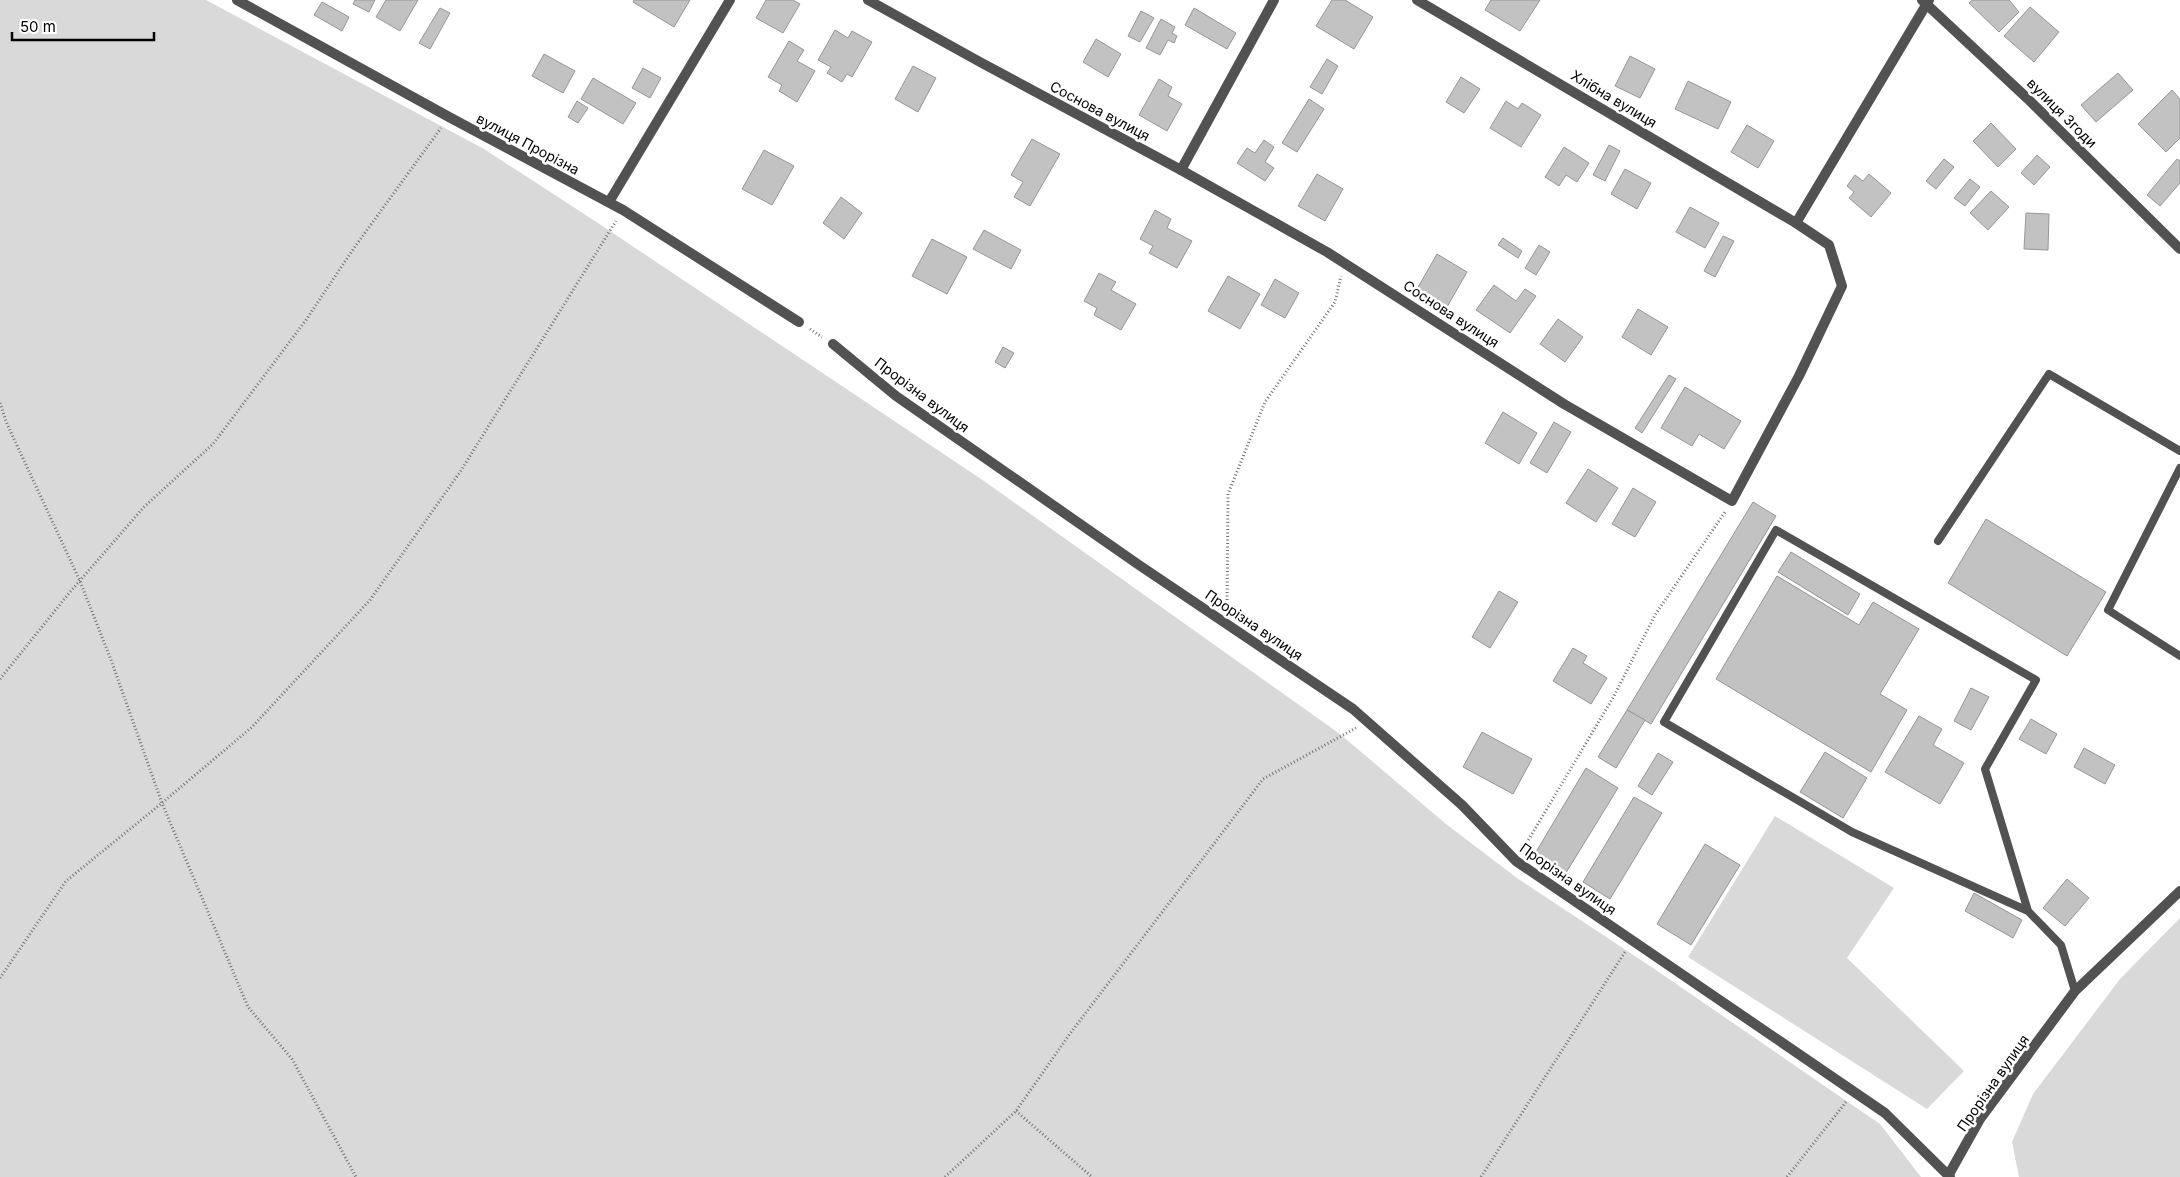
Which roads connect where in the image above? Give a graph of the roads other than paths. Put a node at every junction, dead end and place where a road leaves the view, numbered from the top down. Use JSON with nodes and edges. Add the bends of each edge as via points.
{"nodes":[{"id":1,"x":237,"y":0,"type":"edge"},
{"id":2,"x":730,"y":0,"type":"edge"},
{"id":3,"x":868,"y":0,"type":"edge"},
{"id":4,"x":1274,"y":0,"type":"edge"},
{"id":5,"x":1417,"y":0,"type":"edge"},
{"id":6,"x":1926,"y":1,"type":"edge"},
{"id":7,"x":1182,"y":170,"type":"junction"},
{"id":8,"x":609,"y":202,"type":"junction"},
{"id":9,"x":1796,"y":223,"type":"junction"},
{"id":10,"x":2180,"y":249,"type":"edge"},
{"id":11,"x":799,"y":322,"type":"road end"},
{"id":12,"x":833,"y":344,"type":"road end"},
{"id":13,"x":2180,"y":451,"type":"edge"},
{"id":14,"x":2180,"y":468,"type":"edge"},
{"id":15,"x":1938,"y":541,"type":"dead end"},
{"id":16,"x":2180,"y":656,"type":"edge"},
{"id":17,"x":2180,"y":891,"type":"edge"},
{"id":18,"x":2028,"y":911,"type":"junction"},
{"id":19,"x":2075,"y":991,"type":"junction"},
{"id":20,"x":1949,"y":1176,"type":"edge"}],
"edges":[{"from":1,"to":8,"type":"street","name":"вулиця Прорізна"},
{"from":2,"to":8,"type":"street"},
{"from":3,"to":7,"type":"street","name":"Соснова вулиця"},
{"from":4,"to":7,"type":"street"},
{"from":5,"to":9,"type":"street","name":"Хлібна вулиця"},
{"from":6,"to":9,"type":"street"},
{"from":6,"to":10,"type":"street","name":"вулиця Згоди"},
{"from":7,"to":9,"type":"street","name":"Соснова вулиця","via":[[1344,263],[1564,404],[1732,501],[1799,376],[1842,286],[1829,245]]},
{"from":8,"to":11,"type":"street","name":"вулиця Прорізна"},
{"from":12,"to":20,"type":"street","name":"Прорізна вулиця","via":[[896,396],[1369,721],[1462,805],[1516,861],[1885,1113]]},
{"from":13,"to":15,"type":"lane","via":[[2049,374]]},
{"from":14,"to":16,"type":"lane","via":[[2108,610]]},
{"from":17,"to":19,"type":"street","name":"Прорізна вулиця"},
{"from":18,"to":18,"type":"lane","via":[[1852,832],[1664,722],[1776,530],[2036,680],[1985,769]]},
{"from":18,"to":19,"type":"lane","via":[[2061,945]]},
{"from":19,"to":20,"type":"street","name":"Прорізна вулиця","via":[[1980,1120]]}]}
